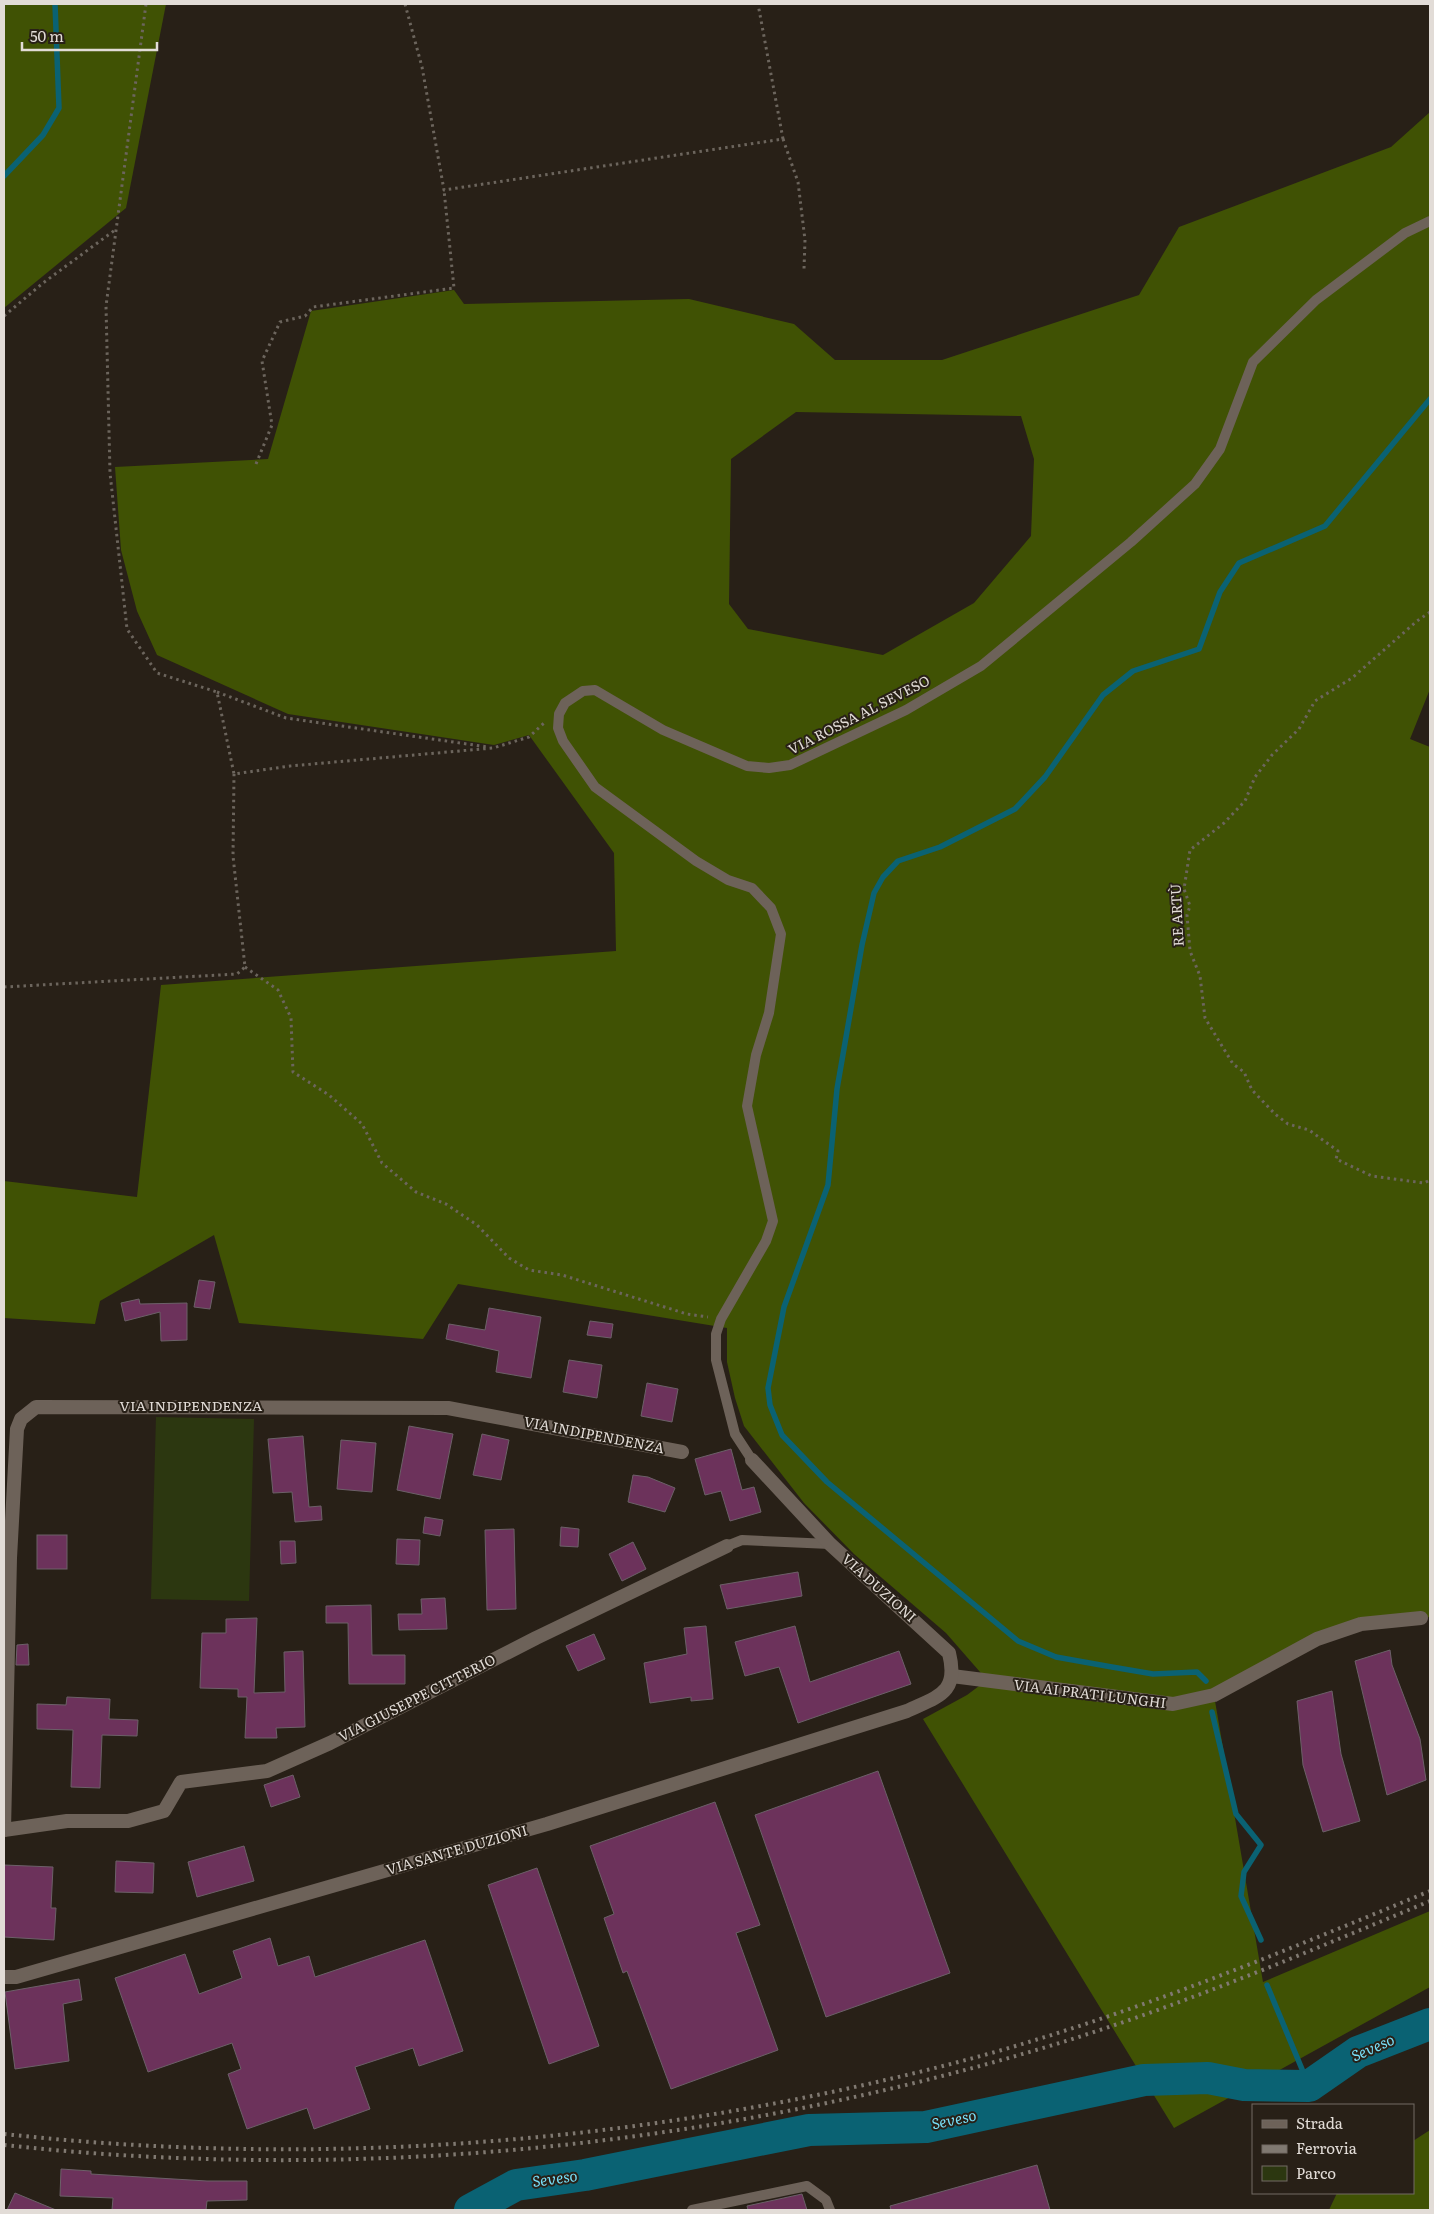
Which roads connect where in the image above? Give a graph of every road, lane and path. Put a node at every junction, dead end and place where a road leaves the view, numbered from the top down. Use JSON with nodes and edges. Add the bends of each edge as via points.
{"nodes":[{"id":1,"x":146,"y":4,"type":"edge"},
{"id":2,"x":405,"y":4,"type":"edge"},
{"id":3,"x":758,"y":4,"type":"edge"},
{"id":4,"x":783,"y":139,"type":"junction"},
{"id":5,"x":444,"y":190,"type":"junction"},
{"id":6,"x":1430,"y":221,"type":"edge"},
{"id":7,"x":116,"y":230,"type":"junction"},
{"id":8,"x":804,"y":268,"type":"dead end"},
{"id":9,"x":4,"y":316,"type":"edge"},
{"id":10,"x":256,"y":464,"type":"dead end"},
{"id":11,"x":1430,"y":612,"type":"edge"},
{"id":12,"x":218,"y":692,"type":"junction"},
{"id":13,"x":559,"y":714,"type":"junction"},
{"id":14,"x":493,"y":748,"type":"junction"},
{"id":15,"x":234,"y":774,"type":"junction"},
{"id":16,"x":246,"y":967,"type":"junction"},
{"id":17,"x":4,"y":987,"type":"edge"},
{"id":18,"x":1430,"y":1180,"type":"edge"},
{"id":19,"x":720,"y":1319,"type":"junction"},
{"id":20,"x":682,"y":1452,"type":"dead end"},
{"id":21,"x":752,"y":1460,"type":"joint"},
{"id":22,"x":830,"y":1544,"type":"junction"},
{"id":23,"x":727,"y":1546,"type":"joint"},
{"id":24,"x":7,"y":1558,"type":"edge"},
{"id":25,"x":1421,"y":1618,"type":"dead end"},
{"id":26,"x":952,"y":1676,"type":"junction"},
{"id":27,"x":5,"y":1738,"type":"edge"},
{"id":28,"x":4,"y":1830,"type":"edge"},
{"id":29,"x":4,"y":1977,"type":"edge"},
{"id":30,"x":692,"y":2210,"type":"edge"},
{"id":31,"x":830,"y":2210,"type":"edge"}],
"edges":[{"from":1,"to":7,"type":"path"},
{"from":2,"to":5,"type":"path","via":[[422,68]]},
{"from":3,"to":4,"type":"path"},
{"from":4,"to":5,"type":"path"},
{"from":4,"to":8,"type":"path","via":[[798,182],[805,240]]},
{"from":5,"to":10,"type":"path","via":[[454,288],[313,308],[305,316],[280,322],[262,361],[272,425]]},
{"from":6,"to":13,"type":"lane","name":"VIA ROSSA AL SEVESO","via":[[1405,233],[1316,300],[1253,362],[1220,449],[1195,484],[1131,542],[981,666],[906,710],[790,765],[769,768],[747,766],[663,730],[595,690],[583,691],[565,703]]},
{"from":7,"to":9,"type":"path"},
{"from":7,"to":12,"type":"path","via":[[106,306],[110,473],[127,629],[157,673]]},
{"from":11,"to":18,"type":"path","name":"RE ARTÙ","via":[[1352,678],[1315,701],[1299,729],[1255,777],[1244,801],[1224,823],[1190,850],[1184,889],[1190,906],[1187,915],[1190,951],[1200,976],[1205,1018],[1233,1064],[1244,1072],[1252,1090],[1288,1124],[1309,1130],[1338,1151],[1336,1158],[1372,1176],[1424,1183]]},
{"from":12,"to":14,"type":"path","via":[[286,718]]},
{"from":12,"to":15,"type":"path"},
{"from":13,"to":14,"type":"path","via":[[547,720],[529,737]]},
{"from":13,"to":19,"type":"lane","via":[[558,728],[563,741],[595,787],[696,861],[728,880],[752,888],[771,908],[781,934],[769,1013],[756,1055],[747,1106],[773,1221],[766,1240]]},
{"from":14,"to":15,"type":"path"},
{"from":15,"to":16,"type":"path","via":[[233,856]]},
{"from":16,"to":17,"type":"path","via":[[237,974]]},
{"from":16,"to":19,"type":"path","via":[[278,990],[292,1018],[293,1072],[329,1094],[362,1124],[382,1164],[416,1192],[446,1204],[476,1225],[509,1258],[529,1270],[562,1275],[688,1314]]},
{"from":19,"to":21,"type":"lane","via":[[716,1334],[716,1360],[735,1434]]},
{"from":20,"to":24,"type":"street","name":"VIA INDIPENDENZA","via":[[448,1408],[36,1406],[21,1419],[17,1429]]},
{"from":21,"to":22,"type":"street","name":"VIA DUZIONI"},
{"from":22,"to":23,"type":"lane","name":"VIA GIUSEPPE CITTERIO","via":[[742,1540]]},
{"from":22,"to":26,"type":"street","name":"VIA DUZIONI","via":[[940,1642],[949,1652]]},
{"from":23,"to":28,"type":"street","name":"VIA GIUSEPPE CITTERIO","via":[[266,1771],[181,1782],[164,1811],[128,1821],[67,1821]]},
{"from":24,"to":27,"type":"street","name":"VIA INDIPENDENZA"},
{"from":25,"to":26,"type":"street","name":"VIA AI PRATI LUNGHI","via":[[1361,1624],[1317,1639],[1214,1695],[1173,1704]]},
{"from":26,"to":29,"type":"street","name":"VIA SANTE DUZIONI","via":[[945,1692],[907,1711],[547,1824],[16,1977]]},
{"from":27,"to":28,"type":"street","name":"VIA INDIPENDENZA"},
{"from":30,"to":31,"type":"lane","via":[[807,2186],[826,2200]]}]}
